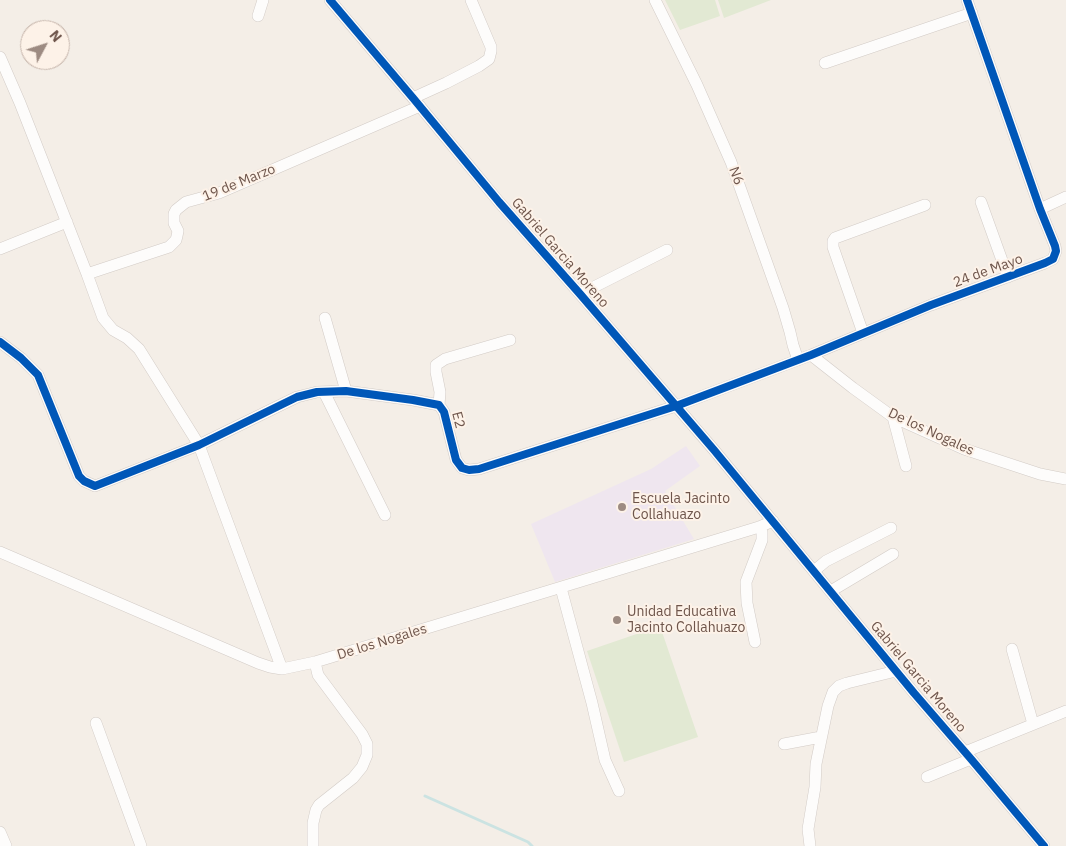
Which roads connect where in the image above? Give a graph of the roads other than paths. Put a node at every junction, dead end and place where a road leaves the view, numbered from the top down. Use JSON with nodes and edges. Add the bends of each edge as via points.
{"nodes":[{"id":1,"x":263,"y":0,"type":"edge"},
{"id":2,"x":330,"y":0,"type":"edge"},
{"id":3,"x":471,"y":0,"type":"edge"},
{"id":4,"x":655,"y":0,"type":"edge"},
{"id":5,"x":967,"y":0,"type":"edge"},
{"id":6,"x":972,"y":13,"type":"junction"},
{"id":7,"x":258,"y":16,"type":"dead end"},
{"id":8,"x":0,"y":57,"type":"edge"},
{"id":9,"x":825,"y":64,"type":"dead end"},
{"id":10,"x":417,"y":102,"type":"junction"},
{"id":11,"x":1066,"y":198,"type":"edge"},
{"id":12,"x":981,"y":202,"type":"dead end"},
{"id":13,"x":925,"y":205,"type":"dead end"},
{"id":14,"x":1040,"y":209,"type":"junction"},
{"id":15,"x":67,"y":222,"type":"junction"},
{"id":16,"x":0,"y":249,"type":"edge"},
{"id":17,"x":667,"y":250,"type":"dead end"},
{"id":18,"x":87,"y":274,"type":"junction"},
{"id":19,"x":1008,"y":277,"type":"junction"},
{"id":20,"x":580,"y":294,"type":"junction"},
{"id":21,"x":325,"y":318,"type":"dead end"},
{"id":22,"x":863,"y":333,"type":"junction"},
{"id":23,"x":510,"y":340,"type":"dead end"},
{"id":24,"x":0,"y":342,"type":"edge"},
{"id":25,"x":811,"y":355,"type":"junction"},
{"id":26,"x":798,"y":360,"type":"junction"},
{"id":27,"x":346,"y":391,"type":"junction"},
{"id":28,"x":324,"y":392,"type":"junction"},
{"id":29,"x":439,"y":406,"type":"junction"},
{"id":30,"x":676,"y":406,"type":"junction"},
{"id":31,"x":893,"y":417,"type":"junction"},
{"id":32,"x":199,"y":445,"type":"junction"},
{"id":33,"x":906,"y":466,"type":"dead end"},
{"id":34,"x":1066,"y":479,"type":"edge"},
{"id":35,"x":385,"y":515,"type":"dead end"},
{"id":36,"x":774,"y":522,"type":"junction"},
{"id":37,"x":759,"y":527,"type":"junction"},
{"id":38,"x":891,"y":528,"type":"dead end"},
{"id":39,"x":0,"y":552,"type":"edge"},
{"id":40,"x":893,"y":554,"type":"dead end"},
{"id":41,"x":814,"y":571,"type":"junction"},
{"id":42,"x":561,"y":588,"type":"junction"},
{"id":43,"x":831,"y":591,"type":"junction"},
{"id":44,"x":755,"y":642,"type":"dead end"},
{"id":45,"x":1012,"y":650,"type":"dead end"},
{"id":46,"x":315,"y":662,"type":"junction"},
{"id":47,"x":282,"y":669,"type":"junction"},
{"id":48,"x":896,"y":671,"type":"junction"},
{"id":49,"x":1066,"y":711,"type":"edge"},
{"id":50,"x":96,"y":723,"type":"dead end"},
{"id":51,"x":1033,"y":724,"type":"junction"},
{"id":52,"x":821,"y":737,"type":"junction"},
{"id":53,"x":784,"y":744,"type":"dead end"},
{"id":54,"x":968,"y":755,"type":"junction"},
{"id":55,"x":927,"y":778,"type":"dead end"},
{"id":56,"x":619,"y":791,"type":"dead end"},
{"id":57,"x":0,"y":832,"type":"edge"},
{"id":58,"x":6,"y":846,"type":"edge"},
{"id":59,"x":141,"y":846,"type":"edge"},
{"id":60,"x":314,"y":846,"type":"edge"},
{"id":61,"x":810,"y":846,"type":"edge"},
{"id":62,"x":1044,"y":846,"type":"edge"}],
"edges":[{"from":1,"to":7,"type":"street"},
{"from":2,"to":10,"type":"street","name":"Gabriel Garcia Moreno"},
{"from":3,"to":10,"type":"street","name":"19 de Marzo","via":[[491,47],[489,59]]},
{"from":4,"to":26,"type":"street","name":"N6","via":[[731,162]]},
{"from":5,"to":6,"type":"street","name":"24 de Mayo"},
{"from":6,"to":9,"type":"street"},
{"from":6,"to":14,"type":"street","name":"24 de Mayo"},
{"from":8,"to":15,"type":"street"},
{"from":10,"to":18,"type":"street","name":"19 de Marzo","via":[[219,193],[186,202],[174,214],[178,231],[176,240],[169,247]]},
{"from":10,"to":20,"type":"street","name":"Gabriel Garcia Moreno"},
{"from":11,"to":14,"type":"street"},
{"from":12,"to":19,"type":"street"},
{"from":13,"to":22,"type":"street","via":[[833,241]]},
{"from":14,"to":19,"type":"street","name":"24 de Mayo","via":[[1055,246],[1055,255],[1049,261]]},
{"from":15,"to":16,"type":"street"},
{"from":15,"to":18,"type":"street"},
{"from":17,"to":20,"type":"street"},
{"from":18,"to":32,"type":"street","via":[[103,318],[113,330],[139,349]]},
{"from":19,"to":22,"type":"street","name":"24 de Mayo"},
{"from":20,"to":30,"type":"street","name":"Gabriel Garcia Moreno"},
{"from":21,"to":27,"type":"street"},
{"from":22,"to":25,"type":"street","name":"24 de Mayo"},
{"from":23,"to":29,"type":"street","via":[[445,359],[436,365]]},
{"from":24,"to":32,"type":"street","name":"E2","via":[[38,375],[84,481],[95,486]]},
{"from":25,"to":26,"type":"street","name":"24 de Mayo"},
{"from":25,"to":31,"type":"street","name":"De los Nogales"},
{"from":26,"to":30,"type":"street","name":"24 de Mayo"},
{"from":27,"to":28,"type":"street","name":"E2"},
{"from":27,"to":29,"type":"street","name":"E2"},
{"from":28,"to":32,"type":"street","name":"E2","via":[[297,397]]},
{"from":28,"to":35,"type":"street"},
{"from":29,"to":30,"type":"street","name":"E2","via":[[444,412],[456,460],[462,468],[469,470]]},
{"from":30,"to":36,"type":"street","name":"Gabriel Garcia Moreno"},
{"from":31,"to":33,"type":"street"},
{"from":31,"to":34,"type":"street","name":"De los Nogales","via":[[964,449],[1040,474]]},
{"from":32,"to":47,"type":"street"},
{"from":36,"to":37,"type":"street","name":"De los Nogales"},
{"from":36,"to":41,"type":"street","name":"Gabriel Garcia Moreno"},
{"from":37,"to":42,"type":"street","name":"De los Nogales"},
{"from":37,"to":44,"type":"street","via":[[762,540],[746,582]]},
{"from":38,"to":41,"type":"street","via":[[826,561]]},
{"from":39,"to":47,"type":"street","name":"De los Nogales","via":[[270,667]]},
{"from":40,"to":43,"type":"street"},
{"from":41,"to":43,"type":"street","name":"Gabriel Garcia Moreno"},
{"from":42,"to":46,"type":"street","name":"De los Nogales"},
{"from":42,"to":56,"type":"street","via":[[605,760]]},
{"from":43,"to":48,"type":"street","name":"Gabriel Garcia Moreno"},
{"from":45,"to":51,"type":"street"},
{"from":46,"to":47,"type":"street","name":"De los Nogales"},
{"from":46,"to":60,"type":"street","via":[[318,675],[362,734],[367,744],[367,755],[353,778],[316,810]]},
{"from":48,"to":52,"type":"street","via":[[839,686],[828,706]]},
{"from":48,"to":54,"type":"street","name":"Gabriel Garcia Moreno"},
{"from":49,"to":51,"type":"street"},
{"from":50,"to":59,"type":"street"},
{"from":51,"to":54,"type":"street"},
{"from":52,"to":53,"type":"street"},
{"from":52,"to":61,"type":"street","via":[[808,828]]},
{"from":54,"to":55,"type":"street"},
{"from":54,"to":62,"type":"street","name":"Gabriel Garcia Moreno"},
{"from":57,"to":58,"type":"street"}]}
